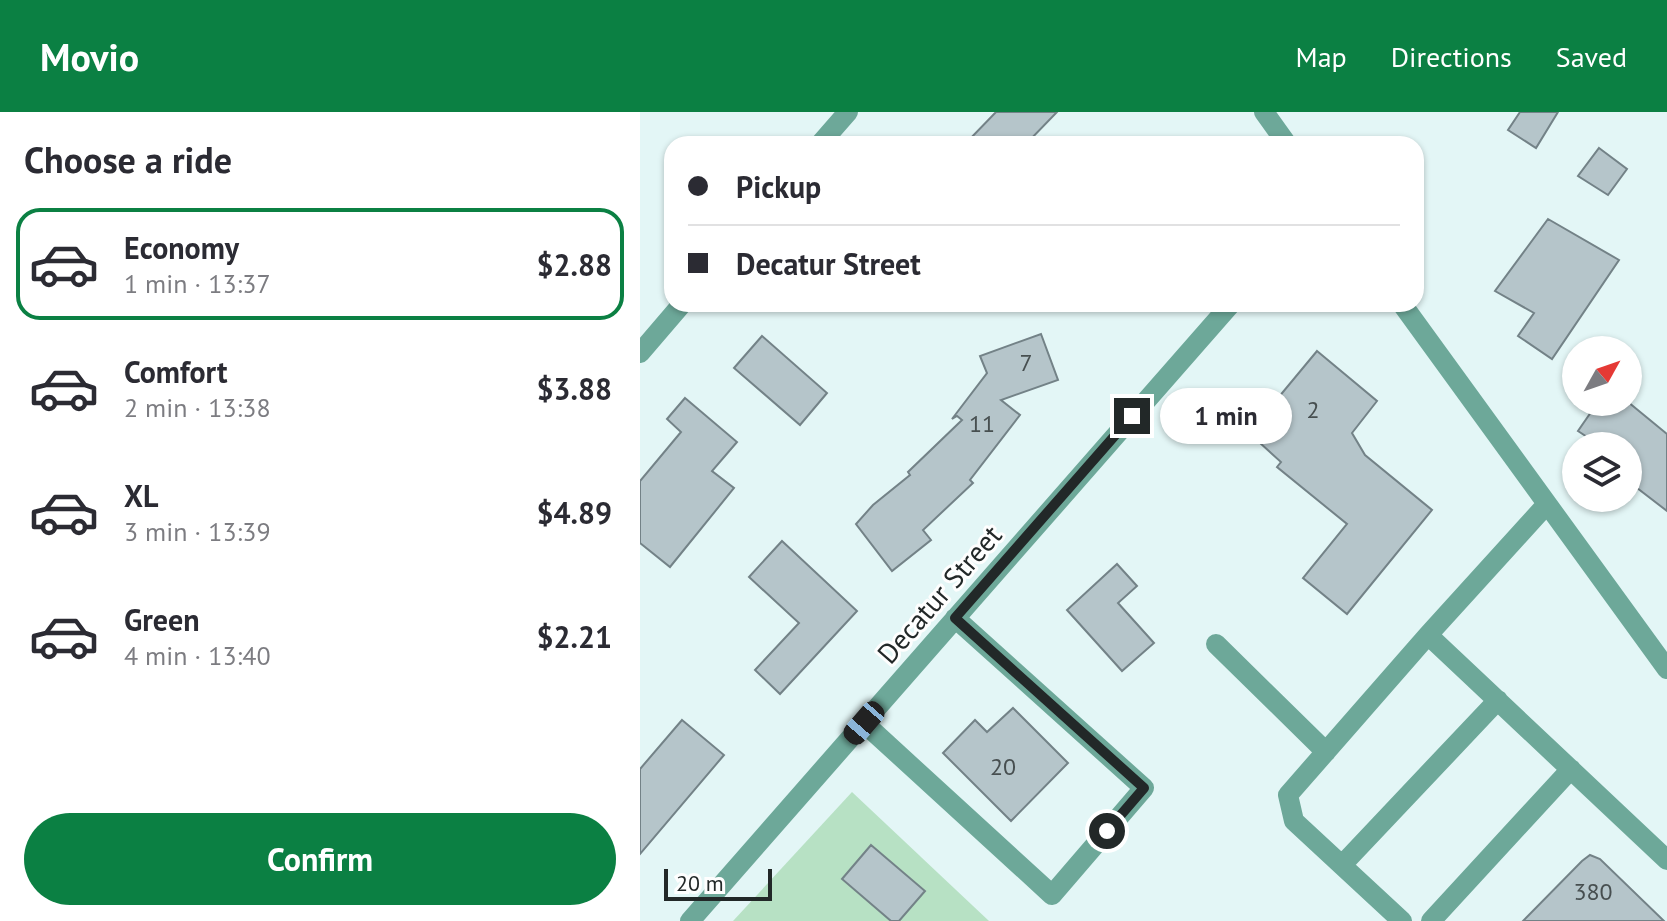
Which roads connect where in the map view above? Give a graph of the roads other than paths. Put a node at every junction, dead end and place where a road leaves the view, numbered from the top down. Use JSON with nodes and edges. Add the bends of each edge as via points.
{"nodes":[{"id":1,"x":848,"y":112,"type":"edge"},
{"id":2,"x":1264,"y":112,"type":"edge"},
{"id":3,"x":827,"y":136,"type":"edge"},
{"id":4,"x":1281,"y":136,"type":"edge"},
{"id":5,"x":675,"y":312,"type":"edge"},
{"id":6,"x":1224,"y":312,"type":"edge"},
{"id":7,"x":1408,"y":312,"type":"edge"},
{"id":8,"x":640,"y":353,"type":"edge"},
{"id":9,"x":1547,"y":504,"type":"junction"},
{"id":10,"x":955,"y":618,"type":"junction"},
{"id":11,"x":1428,"y":635,"type":"junction"},
{"id":12,"x":1216,"y":644,"type":"dead end"},
{"id":13,"x":1667,"y":669,"type":"edge"},
{"id":14,"x":1498,"y":700,"type":"junction"},
{"id":15,"x":864,"y":723,"type":"junction"},
{"id":16,"x":1326,"y":752,"type":"junction"},
{"id":17,"x":1571,"y":769,"type":"junction"},
{"id":18,"x":1667,"y":860,"type":"edge"},
{"id":19,"x":1342,"y":865,"type":"junction"},
{"id":20,"x":690,"y":921,"type":"edge"},
{"id":21,"x":1402,"y":921,"type":"edge"},
{"id":22,"x":1431,"y":921,"type":"edge"}],
"edges":[{"from":1,"to":3,"type":"street"},
{"from":2,"to":4,"type":"street"},
{"from":5,"to":8,"type":"street"},
{"from":6,"to":10,"type":"street","name":"Decatur Street"},
{"from":7,"to":9,"type":"street"},
{"from":9,"to":11,"type":"street"},
{"from":9,"to":13,"type":"street"},
{"from":10,"to":15,"type":"street","name":"Decatur Street"},
{"from":10,"to":15,"type":"street","via":[[1144,788],[1052,895]]},
{"from":11,"to":14,"type":"street"},
{"from":11,"to":16,"type":"street"},
{"from":12,"to":16,"type":"street"},
{"from":14,"to":17,"type":"street"},
{"from":14,"to":19,"type":"street"},
{"from":15,"to":20,"type":"street","name":"Decatur Street"},
{"from":16,"to":19,"type":"street","via":[[1288,795],[1294,821]]},
{"from":17,"to":18,"type":"street"},
{"from":17,"to":22,"type":"street"},
{"from":19,"to":21,"type":"street"}]}
